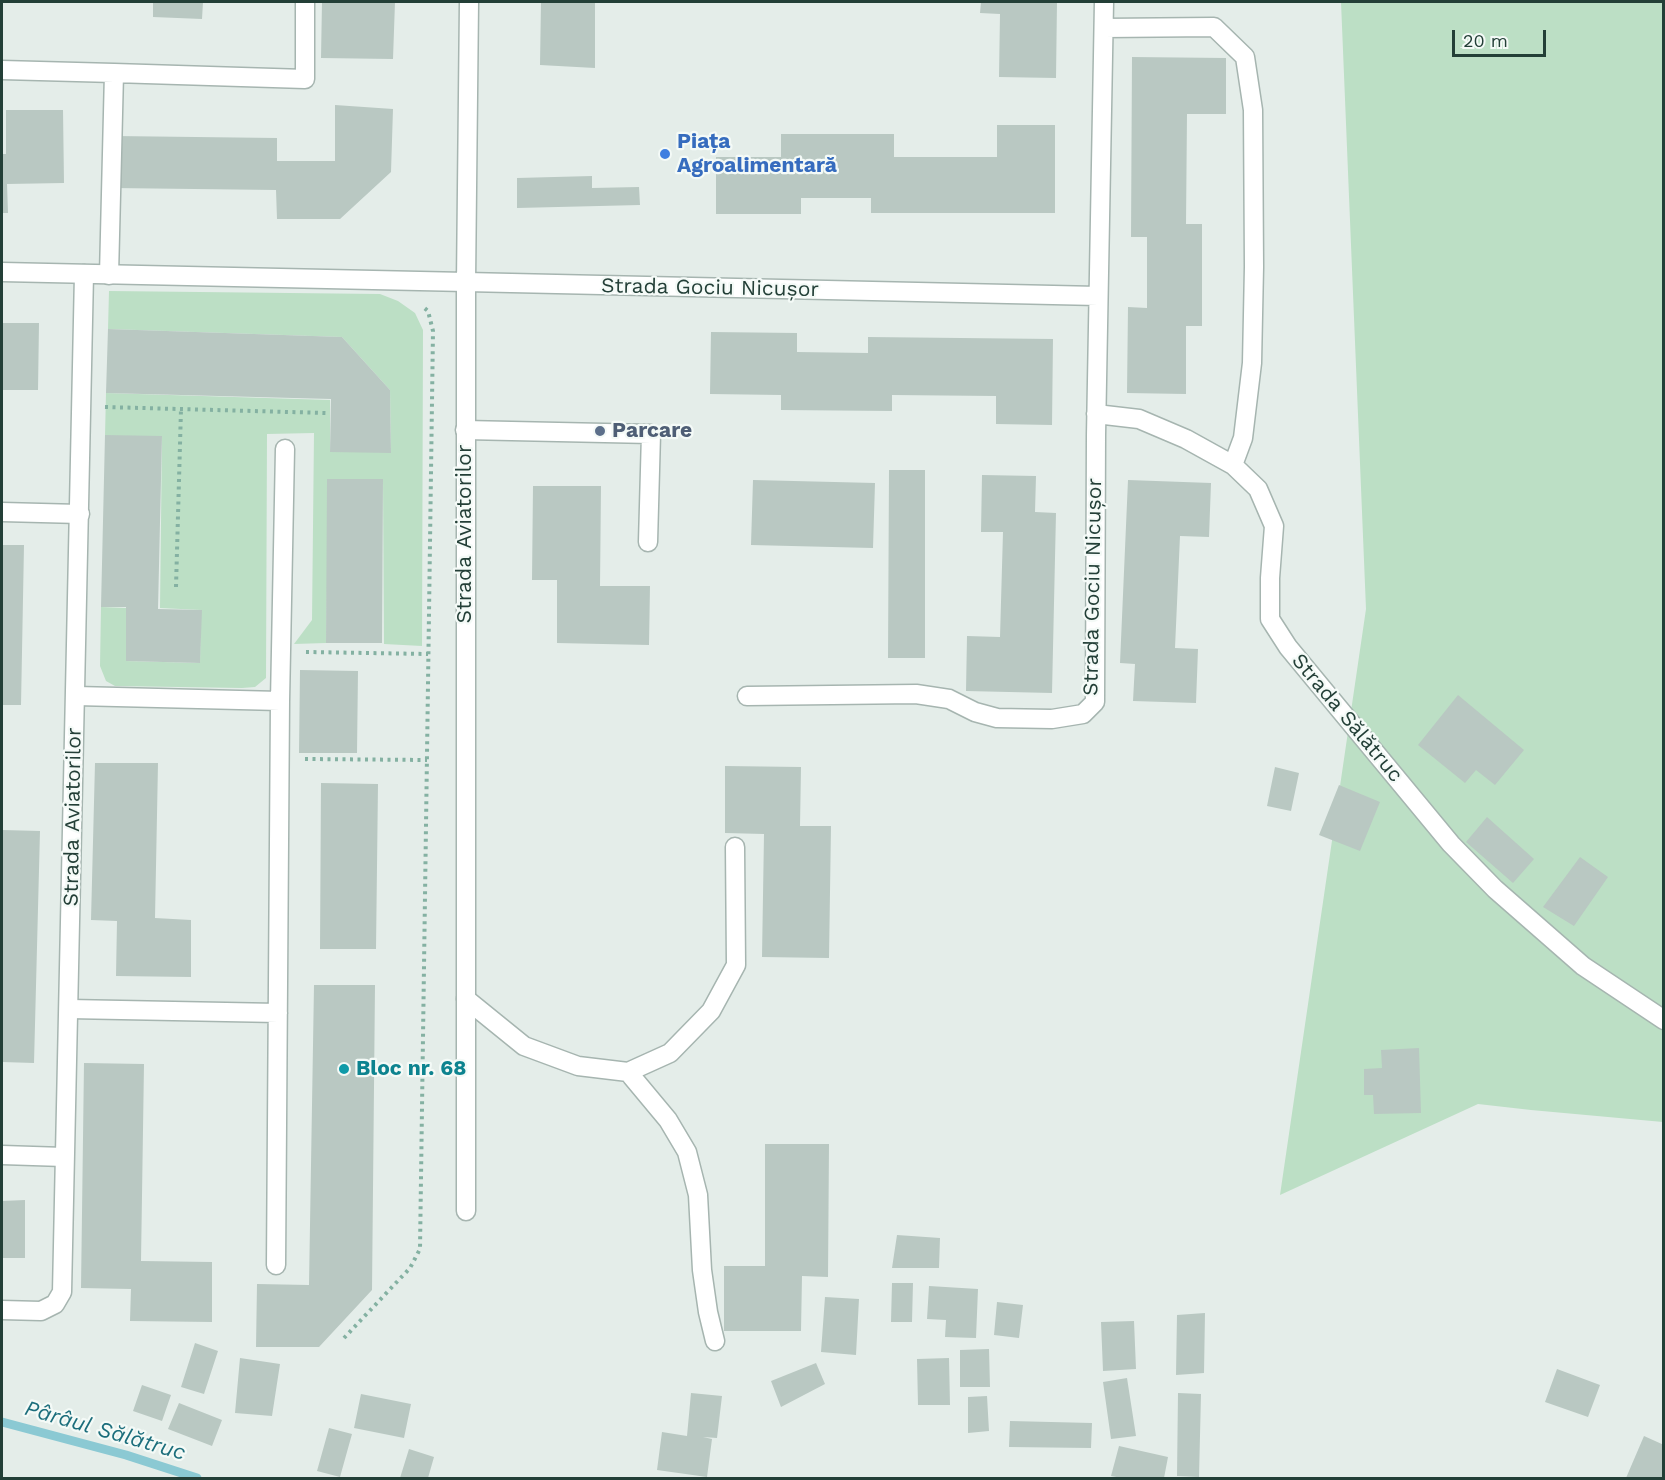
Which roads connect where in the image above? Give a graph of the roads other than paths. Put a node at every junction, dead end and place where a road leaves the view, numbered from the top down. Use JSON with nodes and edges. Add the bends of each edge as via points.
{"nodes":[{"id":1,"x":305,"y":2,"type":"edge"},
{"id":2,"x":470,"y":2,"type":"edge"},
{"id":3,"x":1104,"y":2,"type":"edge"},
{"id":4,"x":1104,"y":28,"type":"junction"},
{"id":5,"x":2,"y":70,"type":"edge"},
{"id":6,"x":114,"y":73,"type":"junction"},
{"id":7,"x":2,"y":272,"type":"edge"},
{"id":8,"x":84,"y":274,"type":"junction"},
{"id":9,"x":109,"y":275,"type":"junction"},
{"id":10,"x":466,"y":282,"type":"junction"},
{"id":11,"x":1098,"y":296,"type":"junction"},
{"id":12,"x":1096,"y":414,"type":"junction"},
{"id":13,"x":465,"y":430,"type":"junction"},
{"id":14,"x":285,"y":448,"type":"dead end"},
{"id":15,"x":1233,"y":465,"type":"junction"},
{"id":16,"x":2,"y":512,"type":"edge"},
{"id":17,"x":80,"y":514,"type":"junction"},
{"id":18,"x":648,"y":542,"type":"dead end"},
{"id":19,"x":76,"y":696,"type":"junction"},
{"id":20,"x":747,"y":696,"type":"dead end"},
{"id":21,"x":280,"y":701,"type":"junction"},
{"id":22,"x":735,"y":847,"type":"dead end"},
{"id":23,"x":466,"y":999,"type":"junction"},
{"id":24,"x":69,"y":1009,"type":"junction"},
{"id":25,"x":278,"y":1013,"type":"junction"},
{"id":26,"x":1664,"y":1020,"type":"edge"},
{"id":27,"x":628,"y":1072,"type":"junction"},
{"id":28,"x":2,"y":1155,"type":"edge"},
{"id":29,"x":64,"y":1157,"type":"junction"},
{"id":30,"x":466,"y":1211,"type":"dead end"},
{"id":31,"x":276,"y":1265,"type":"dead end"},
{"id":32,"x":2,"y":1310,"type":"edge"},
{"id":33,"x":715,"y":1341,"type":"dead end"}],
"edges":[{"from":1,"to":6,"type":"street","via":[[305,79]]},
{"from":2,"to":10,"type":"street","name":"Strada Aviatorilor"},
{"from":3,"to":4,"type":"street","name":"Strada Gociu Nicușor"},
{"from":4,"to":11,"type":"street","name":"Strada Gociu Nicușor"},
{"from":4,"to":15,"type":"street","via":[[1214,27],[1245,57],[1252,110],[1252,363],[1243,438]]},
{"from":5,"to":6,"type":"street"},
{"from":6,"to":9,"type":"street"},
{"from":7,"to":8,"type":"street"},
{"from":8,"to":9,"type":"street"},
{"from":8,"to":17,"type":"street","name":"Strada Aviatorilor"},
{"from":9,"to":10,"type":"street"},
{"from":10,"to":11,"type":"street","name":"Strada Gociu Nicușor"},
{"from":10,"to":13,"type":"street","name":"Strada Aviatorilor"},
{"from":11,"to":12,"type":"street","name":"Strada Gociu Nicușor"},
{"from":12,"to":15,"type":"street","name":"Strada Sălătruc","via":[[1139,419]]},
{"from":12,"to":20,"type":"street","name":"Strada Gociu Nicușor","via":[[1096,687],[1095,702],[1083,714],[997,718],[949,699],[916,694]]},
{"from":13,"to":18,"type":"street","name":"Strada Aviatorilor","via":[[651,434]]},
{"from":13,"to":23,"type":"street","name":"Strada Aviatorilor"},
{"from":14,"to":21,"type":"street"},
{"from":15,"to":26,"type":"street","name":"Strada Sălătruc","via":[[1258,489],[1274,526],[1270,619],[1288,647],[1451,844],[1495,889],[1583,966]]},
{"from":16,"to":17,"type":"street"},
{"from":17,"to":19,"type":"street","name":"Strada Aviatorilor"},
{"from":19,"to":21,"type":"street"},
{"from":19,"to":24,"type":"street","name":"Strada Aviatorilor"},
{"from":21,"to":25,"type":"street"},
{"from":22,"to":27,"type":"street","via":[[736,965],[711,1011],[670,1053]]},
{"from":23,"to":27,"type":"street","via":[[524,1046],[578,1066]]},
{"from":23,"to":30,"type":"street","name":"Strada Aviatorilor"},
{"from":24,"to":25,"type":"street"},
{"from":24,"to":29,"type":"street","name":"Strada Aviatorilor"},
{"from":25,"to":31,"type":"street"},
{"from":27,"to":33,"type":"street","via":[[668,1120],[687,1152],[698,1194],[702,1270]]},
{"from":28,"to":29,"type":"street"},
{"from":29,"to":32,"type":"street","name":"Strada Aviatorilor","via":[[62,1292],[55,1304],[40,1311]]}]}
